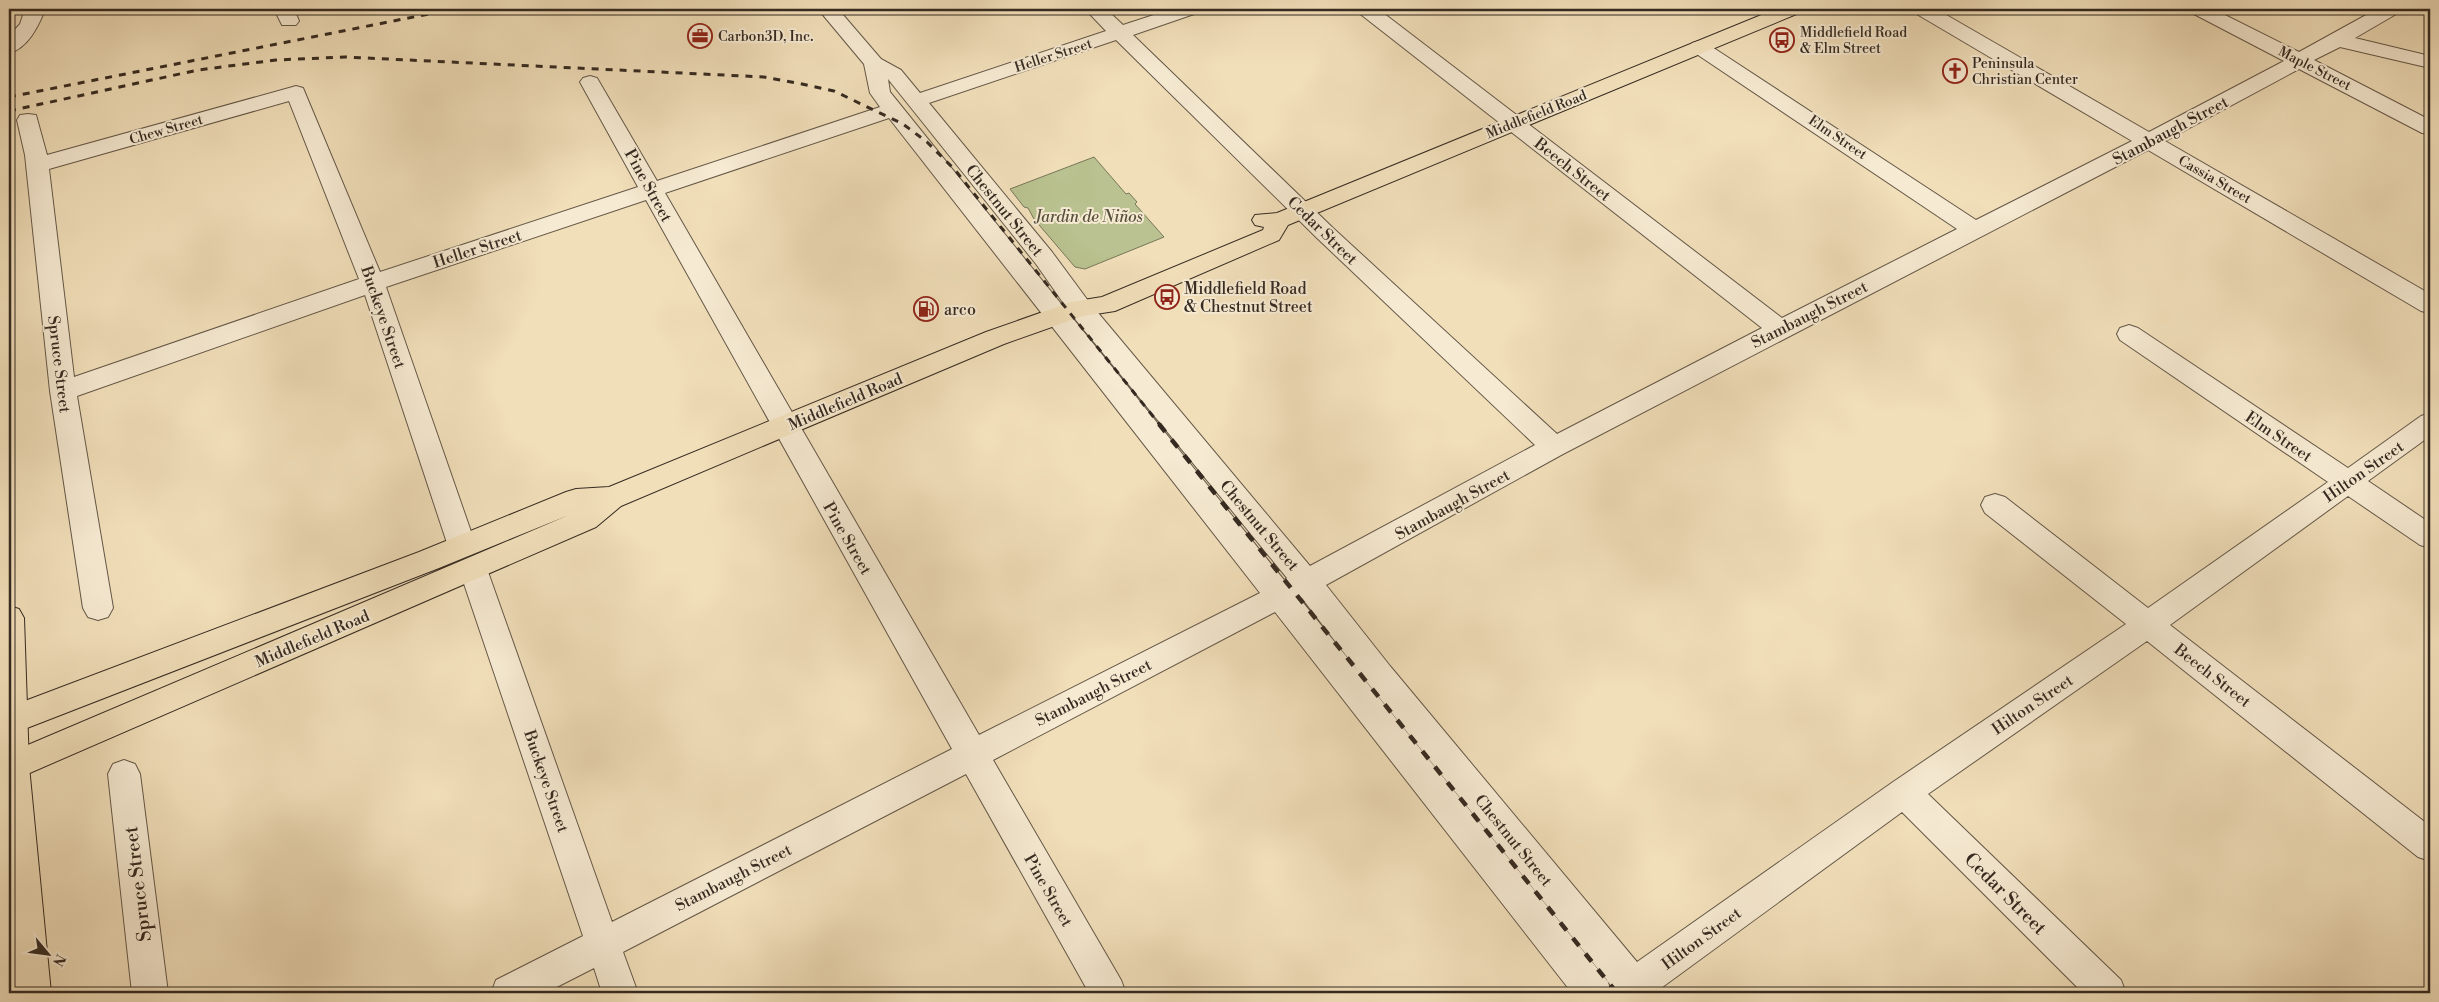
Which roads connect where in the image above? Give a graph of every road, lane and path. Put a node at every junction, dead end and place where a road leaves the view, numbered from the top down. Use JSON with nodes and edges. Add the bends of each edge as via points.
{"nodes":[{"id":1,"x":35,"y":9,"type":"edge"},
{"id":2,"x":828,"y":9,"type":"edge"},
{"id":3,"x":1095,"y":9,"type":"edge"},
{"id":4,"x":1190,"y":9,"type":"edge"},
{"id":5,"x":1366,"y":9,"type":"edge"},
{"id":6,"x":1792,"y":9,"type":"edge"},
{"id":7,"x":1922,"y":9,"type":"edge"},
{"id":8,"x":2198,"y":9,"type":"edge"},
{"id":9,"x":2391,"y":9,"type":"edge"},
{"id":10,"x":1120,"y":33,"type":"junction"},
{"id":11,"x":2337,"y":40,"type":"junction"},
{"id":12,"x":1699,"y":47,"type":"junction"},
{"id":13,"x":9,"y":48,"type":"edge"},
{"id":14,"x":2300,"y":60,"type":"junction"},
{"id":15,"x":2430,"y":62,"type":"edge"},
{"id":16,"x":874,"y":63,"type":"junction"},
{"id":17,"x":590,"y":82,"type":"dead end"},
{"id":18,"x":296,"y":92,"type":"joint"},
{"id":19,"x":916,"y":101,"type":"junction"},
{"id":20,"x":892,"y":110,"type":"junction"},
{"id":21,"x":28,"y":120,"type":"dead end"},
{"id":22,"x":1514,"y":123,"type":"junction"},
{"id":23,"x":2430,"y":128,"type":"edge"},
{"id":24,"x":2150,"y":141,"type":"junction"},
{"id":25,"x":37,"y":166,"type":"junction"},
{"id":26,"x":652,"y":190,"type":"junction"},
{"id":27,"x":1303,"y":209,"type":"junction"},
{"id":28,"x":1975,"y":230,"type":"junction"},
{"id":29,"x":373,"y":283,"type":"junction"},
{"id":30,"x":2430,"y":305,"type":"edge"},
{"id":31,"x":1069,"y":312,"type":"junction"},
{"id":32,"x":1780,"y":329,"type":"junction"},
{"id":33,"x":2129,"y":334,"type":"dead end"},
{"id":34,"x":63,"y":391,"type":"junction"},
{"id":35,"x":2430,"y":423,"type":"edge"},
{"id":36,"x":786,"y":426,"type":"junction"},
{"id":37,"x":1554,"y":447,"type":"junction"},
{"id":38,"x":2347,"y":482,"type":"junction"},
{"id":39,"x":1995,"y":505,"type":"dead end"},
{"id":40,"x":2430,"y":538,"type":"edge"},
{"id":41,"x":467,"y":558,"type":"junction"},
{"id":42,"x":1293,"y":589,"type":"junction"},
{"id":43,"x":98,"y":608,"type":"dead end"},
{"id":44,"x":9,"y":618,"type":"edge"},
{"id":45,"x":2149,"y":624,"type":"junction"},
{"id":46,"x":10,"y":720,"type":"edge"},
{"id":47,"x":972,"y":755,"type":"junction"},
{"id":48,"x":11,"y":767,"type":"edge"},
{"id":49,"x":124,"y":774,"type":"dead end"},
{"id":50,"x":1904,"y":792,"type":"junction"},
{"id":51,"x":2430,"y":846,"type":"edge"},
{"id":52,"x":603,"y":944,"type":"junction"},
{"id":53,"x":1637,"y":990,"type":"edge"},
{"id":54,"x":33,"y":993,"type":"edge"},
{"id":55,"x":150,"y":993,"type":"edge"},
{"id":56,"x":509,"y":993,"type":"edge"},
{"id":57,"x":620,"y":993,"type":"edge"},
{"id":58,"x":1108,"y":993,"type":"edge"},
{"id":59,"x":1594,"y":993,"type":"edge"},
{"id":60,"x":2108,"y":993,"type":"edge"}],
"edges":[{"from":1,"to":13,"type":"street","via":[[29,26]]},
{"from":2,"to":16,"type":"street","name":"Chestnut Street"},
{"from":3,"to":10,"type":"street","name":"Cedar Street"},
{"from":4,"to":10,"type":"street","name":"Heller Street"},
{"from":5,"to":22,"type":"street","name":"Beech Street"},
{"from":6,"to":12,"type":"main road","name":"Middlefield Road"},
{"from":7,"to":24,"type":"street","name":"Cassia Street"},
{"from":8,"to":14,"type":"street","name":"Maple Street"},
{"from":9,"to":11,"type":"street","name":"Stambaugh Street"},
{"from":10,"to":19,"type":"street","name":"Heller Street"},
{"from":10,"to":27,"type":"street","name":"Cedar Street"},
{"from":11,"to":14,"type":"street","name":"Stambaugh Street"},
{"from":11,"to":15,"type":"street"},
{"from":12,"to":22,"type":"main road","name":"Middlefield Road"},
{"from":12,"to":28,"type":"street","name":"Elm Street"},
{"from":14,"to":23,"type":"street","name":"Maple Street"},
{"from":14,"to":24,"type":"street","name":"Stambaugh Street"},
{"from":16,"to":19,"type":"street","name":"Chestnut Street","via":[[894,74]]},
{"from":16,"to":20,"type":"street","name":"Chestnut Street","via":[[880,93]]},
{"from":17,"to":26,"type":"street","name":"Pine Street"},
{"from":18,"to":25,"type":"street","name":"Chew Street"},
{"from":18,"to":29,"type":"street","name":"Buckeye Street"},
{"from":19,"to":31,"type":"street","name":"Chestnut Street","via":[[1044,258]]},
{"from":20,"to":26,"type":"street","name":"Heller Street"},
{"from":20,"to":31,"type":"street","name":"Chestnut Street"},
{"from":21,"to":25,"type":"street","name":"Spruce Street"},
{"from":22,"to":27,"type":"main road","name":"Middlefield Road"},
{"from":22,"to":32,"type":"street","name":"Beech Street"},
{"from":24,"to":28,"type":"street","name":"Stambaugh Street"},
{"from":24,"to":30,"type":"street","name":"Cassia Street"},
{"from":25,"to":34,"type":"street","name":"Spruce Street"},
{"from":26,"to":29,"type":"street","name":"Heller Street"},
{"from":26,"to":36,"type":"street","name":"Pine Street"},
{"from":27,"to":31,"type":"main road","name":"Middlefield Road","via":[[1280,220],[1261,220],[1098,293]]},
{"from":27,"to":37,"type":"street","name":"Cedar Street"},
{"from":28,"to":32,"type":"street","name":"Stambaugh Street"},
{"from":29,"to":34,"type":"street","name":"Heller Street"},
{"from":29,"to":41,"type":"street","name":"Buckeye Street"},
{"from":31,"to":36,"type":"main road","name":"Middlefield Road","via":[[921,368]]},
{"from":31,"to":42,"type":"street","name":"Chestnut Street"},
{"from":32,"to":37,"type":"street","name":"Stambaugh Street"},
{"from":33,"to":38,"type":"street","name":"Elm Street"},
{"from":34,"to":43,"type":"street","name":"Spruce Street"},
{"from":35,"to":38,"type":"street","name":"Hilton Street"},
{"from":36,"to":41,"type":"main road","name":"Middlefield Road","via":[[611,498],[586,519]]},
{"from":36,"to":47,"type":"street","name":"Pine Street"},
{"from":37,"to":42,"type":"street","name":"Stambaugh Street"},
{"from":38,"to":40,"type":"street","name":"Elm Street"},
{"from":38,"to":45,"type":"street","name":"Hilton Street"},
{"from":39,"to":45,"type":"street","name":"Beech Street"},
{"from":41,"to":46,"type":"main road","name":"Middlefield Road"},
{"from":41,"to":48,"type":"main road","name":"Middlefield Road"},
{"from":41,"to":52,"type":"street","name":"Buckeye Street"},
{"from":42,"to":47,"type":"street","name":"Stambaugh Street"},
{"from":42,"to":53,"type":"street","name":"Chestnut Street","via":[[1379,675]]},
{"from":42,"to":59,"type":"street","name":"Chestnut Street"},
{"from":44,"to":46,"type":"main road"},
{"from":45,"to":50,"type":"street","name":"Hilton Street"},
{"from":45,"to":51,"type":"street","name":"Beech Street"},
{"from":46,"to":48,"type":"main road"},
{"from":47,"to":52,"type":"street","name":"Stambaugh Street"},
{"from":47,"to":58,"type":"street","name":"Pine Street"},
{"from":48,"to":54,"type":"main road"},
{"from":49,"to":55,"type":"street","name":"Spruce Street"},
{"from":50,"to":53,"type":"street","name":"Hilton Street"},
{"from":50,"to":60,"type":"street","name":"Cedar Street"},
{"from":52,"to":56,"type":"street","name":"Stambaugh Street"},
{"from":52,"to":57,"type":"street","name":"Buckeye Street"}]}
